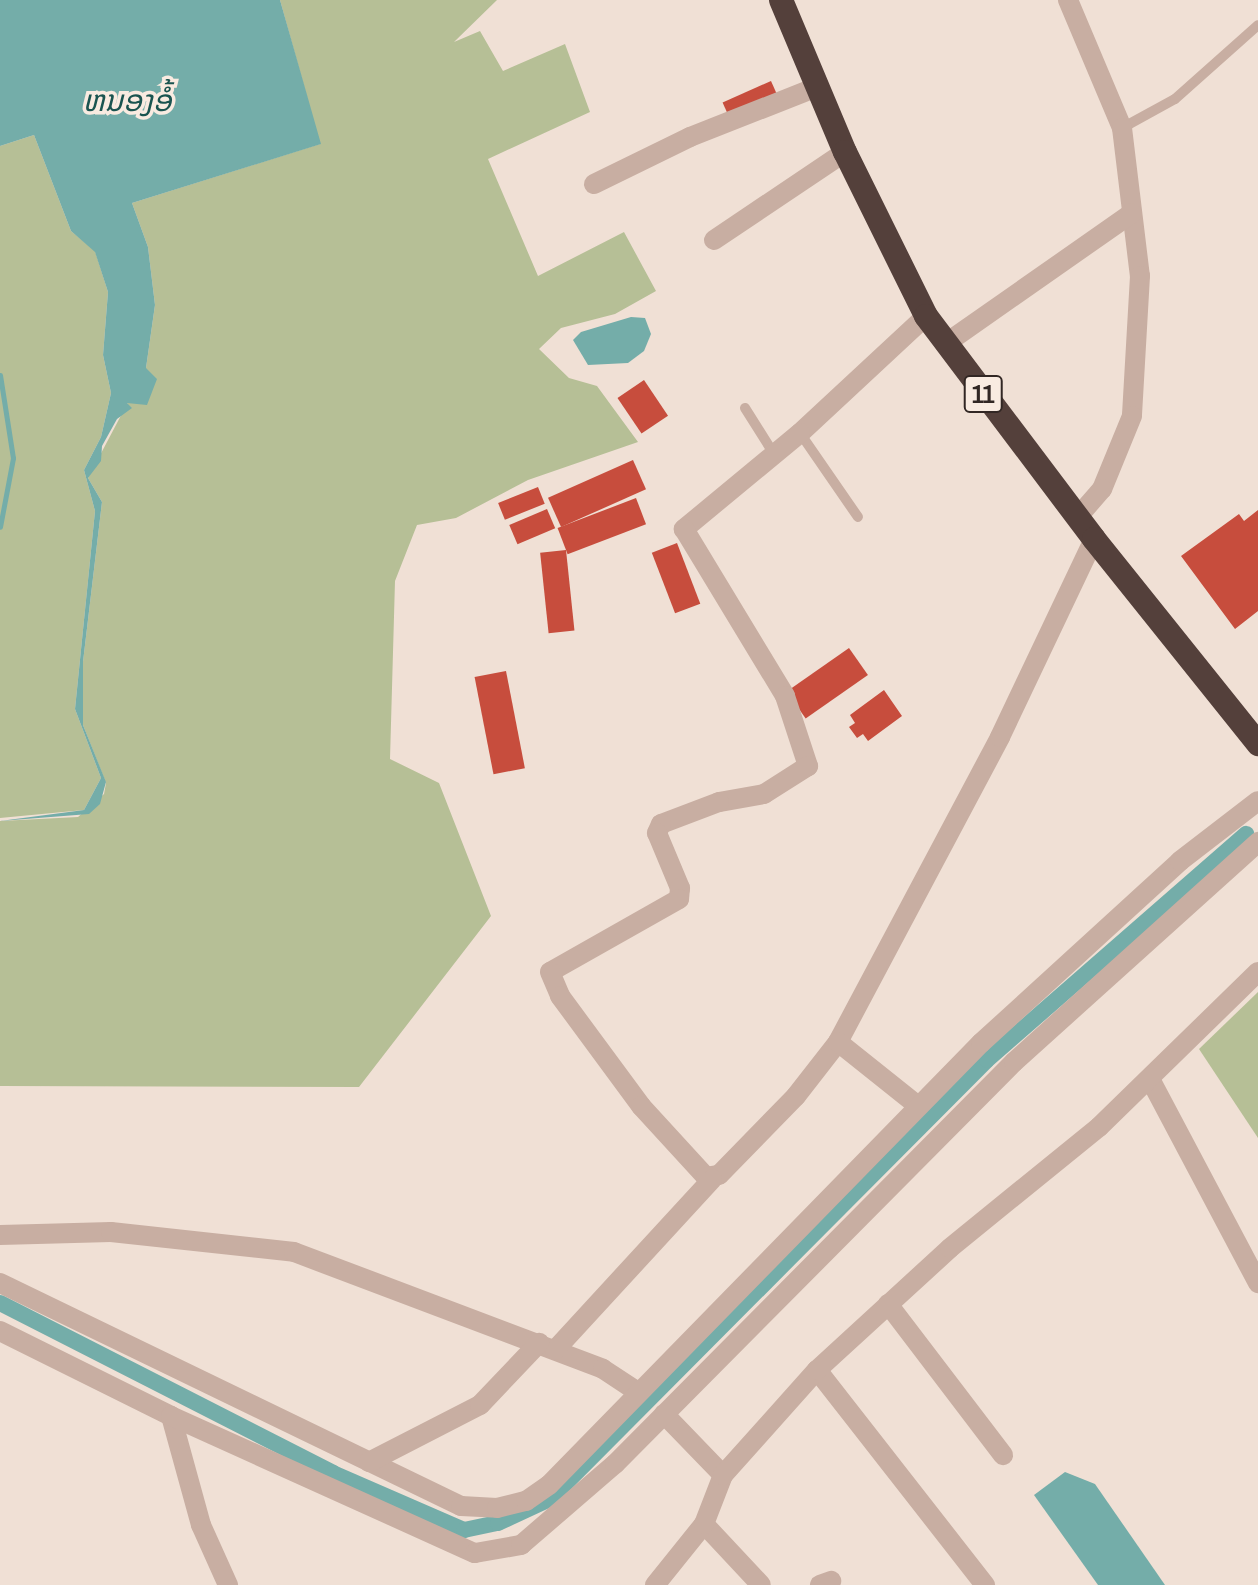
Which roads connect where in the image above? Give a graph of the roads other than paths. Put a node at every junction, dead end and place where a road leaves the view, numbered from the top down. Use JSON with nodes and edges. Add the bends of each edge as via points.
{"nodes":[{"id":1,"x":781,"y":0,"type":"edge"},
{"id":2,"x":1068,"y":0,"type":"edge"},
{"id":3,"x":1258,"y":25,"type":"edge"},
{"id":4,"x":817,"y":87,"type":"junction"},
{"id":5,"x":1122,"y":128,"type":"junction"},
{"id":6,"x":845,"y":152,"type":"junction"},
{"id":7,"x":594,"y":184,"type":"dead end"},
{"id":8,"x":1132,"y":213,"type":"junction"},
{"id":9,"x":714,"y":240,"type":"dead end"},
{"id":10,"x":926,"y":316,"type":"junction"},
{"id":11,"x":945,"y":344,"type":"junction"},
{"id":12,"x":745,"y":408,"type":"dead end"},
{"id":13,"x":800,"y":433,"type":"junction"},
{"id":14,"x":774,"y":454,"type":"junction"},
{"id":15,"x":858,"y":517,"type":"dead end"},
{"id":16,"x":1077,"y":518,"type":"junction"},
{"id":17,"x":1094,"y":539,"type":"junction"},
{"id":18,"x":1258,"y":744,"type":"edge"},
{"id":19,"x":1258,"y":801,"type":"edge"},
{"id":20,"x":1258,"y":842,"type":"edge"},
{"id":21,"x":1258,"y":972,"type":"edge"},
{"id":22,"x":838,"y":1042,"type":"junction"},
{"id":23,"x":1150,"y":1079,"type":"junction"},
{"id":24,"x":917,"y":1105,"type":"junction"},
{"id":25,"x":712,"y":1179,"type":"junction"},
{"id":26,"x":0,"y":1235,"type":"edge"},
{"id":27,"x":0,"y":1283,"type":"edge"},
{"id":28,"x":1258,"y":1283,"type":"edge"},
{"id":29,"x":888,"y":1304,"type":"junction"},
{"id":30,"x":0,"y":1331,"type":"edge"},
{"id":31,"x":547,"y":1346,"type":"junction"},
{"id":32,"x":817,"y":1370,"type":"junction"},
{"id":33,"x":638,"y":1392,"type":"junction"},
{"id":34,"x":664,"y":1414,"type":"junction"},
{"id":35,"x":171,"y":1416,"type":"junction"},
{"id":36,"x":1003,"y":1455,"type":"dead end"},
{"id":37,"x":369,"y":1462,"type":"junction"},
{"id":38,"x":723,"y":1475,"type":"junction"},
{"id":39,"x":704,"y":1524,"type":"junction"},
{"id":40,"x":228,"y":1585,"type":"edge"},
{"id":41,"x":655,"y":1585,"type":"edge"},
{"id":42,"x":761,"y":1585,"type":"edge"},
{"id":43,"x":985,"y":1585,"type":"edge"}],
"edges":[{"from":1,"to":4,"type":"highway","number":"11"},
{"from":2,"to":5,"type":"street"},
{"from":3,"to":5,"type":"lane","via":[[1175,99]]},
{"from":4,"to":6,"type":"highway","number":"11"},
{"from":4,"to":7,"type":"street","via":[[690,137]]},
{"from":5,"to":8,"type":"street"},
{"from":6,"to":9,"type":"street"},
{"from":6,"to":10,"type":"highway","number":"11"},
{"from":8,"to":11,"type":"street"},
{"from":8,"to":16,"type":"street","via":[[1140,276],[1132,416],[1102,489]]},
{"from":10,"to":11,"type":"highway","number":"11"},
{"from":10,"to":13,"type":"street"},
{"from":11,"to":16,"type":"highway","number":"11"},
{"from":12,"to":14,"type":"lane"},
{"from":13,"to":14,"type":"street"},
{"from":13,"to":15,"type":"lane"},
{"from":14,"to":25,"type":"street","via":[[684,529],[785,696],[808,766],[764,794],[719,802],[661,824],[657,833],[680,888],[679,899],[550,972],[560,996],[641,1106]]},
{"from":16,"to":17,"type":"highway","number":"11"},
{"from":17,"to":18,"type":"highway","number":"11"},
{"from":17,"to":22,"type":"street","via":[[1000,737]]},
{"from":19,"to":24,"type":"street","via":[[1118,916]]},
{"from":20,"to":34,"type":"street","via":[[1014,1062]]},
{"from":21,"to":23,"type":"street"},
{"from":22,"to":24,"type":"street"},
{"from":22,"to":25,"type":"street","via":[[796,1096]]},
{"from":23,"to":28,"type":"street"},
{"from":23,"to":29,"type":"street"},
{"from":24,"to":33,"type":"street"},
{"from":25,"to":31,"type":"street"},
{"from":26,"to":31,"type":"street","via":[[111,1232],[294,1252]]},
{"from":27,"to":37,"type":"street"},
{"from":29,"to":32,"type":"street"},
{"from":29,"to":36,"type":"street"},
{"from":30,"to":35,"type":"street"},
{"from":31,"to":33,"type":"street","via":[[622,1378]]},
{"from":31,"to":37,"type":"street","via":[[480,1405]]},
{"from":32,"to":38,"type":"street"},
{"from":32,"to":43,"type":"street"},
{"from":33,"to":37,"type":"street","via":[[549,1485],[526,1501],[497,1508],[461,1506]]},
{"from":34,"to":35,"type":"street","via":[[538,1534],[500,1552],[475,1553]]},
{"from":34,"to":38,"type":"street"},
{"from":35,"to":40,"type":"street","via":[[201,1525]]},
{"from":38,"to":39,"type":"street"},
{"from":39,"to":41,"type":"street"},
{"from":39,"to":42,"type":"street"}]}
